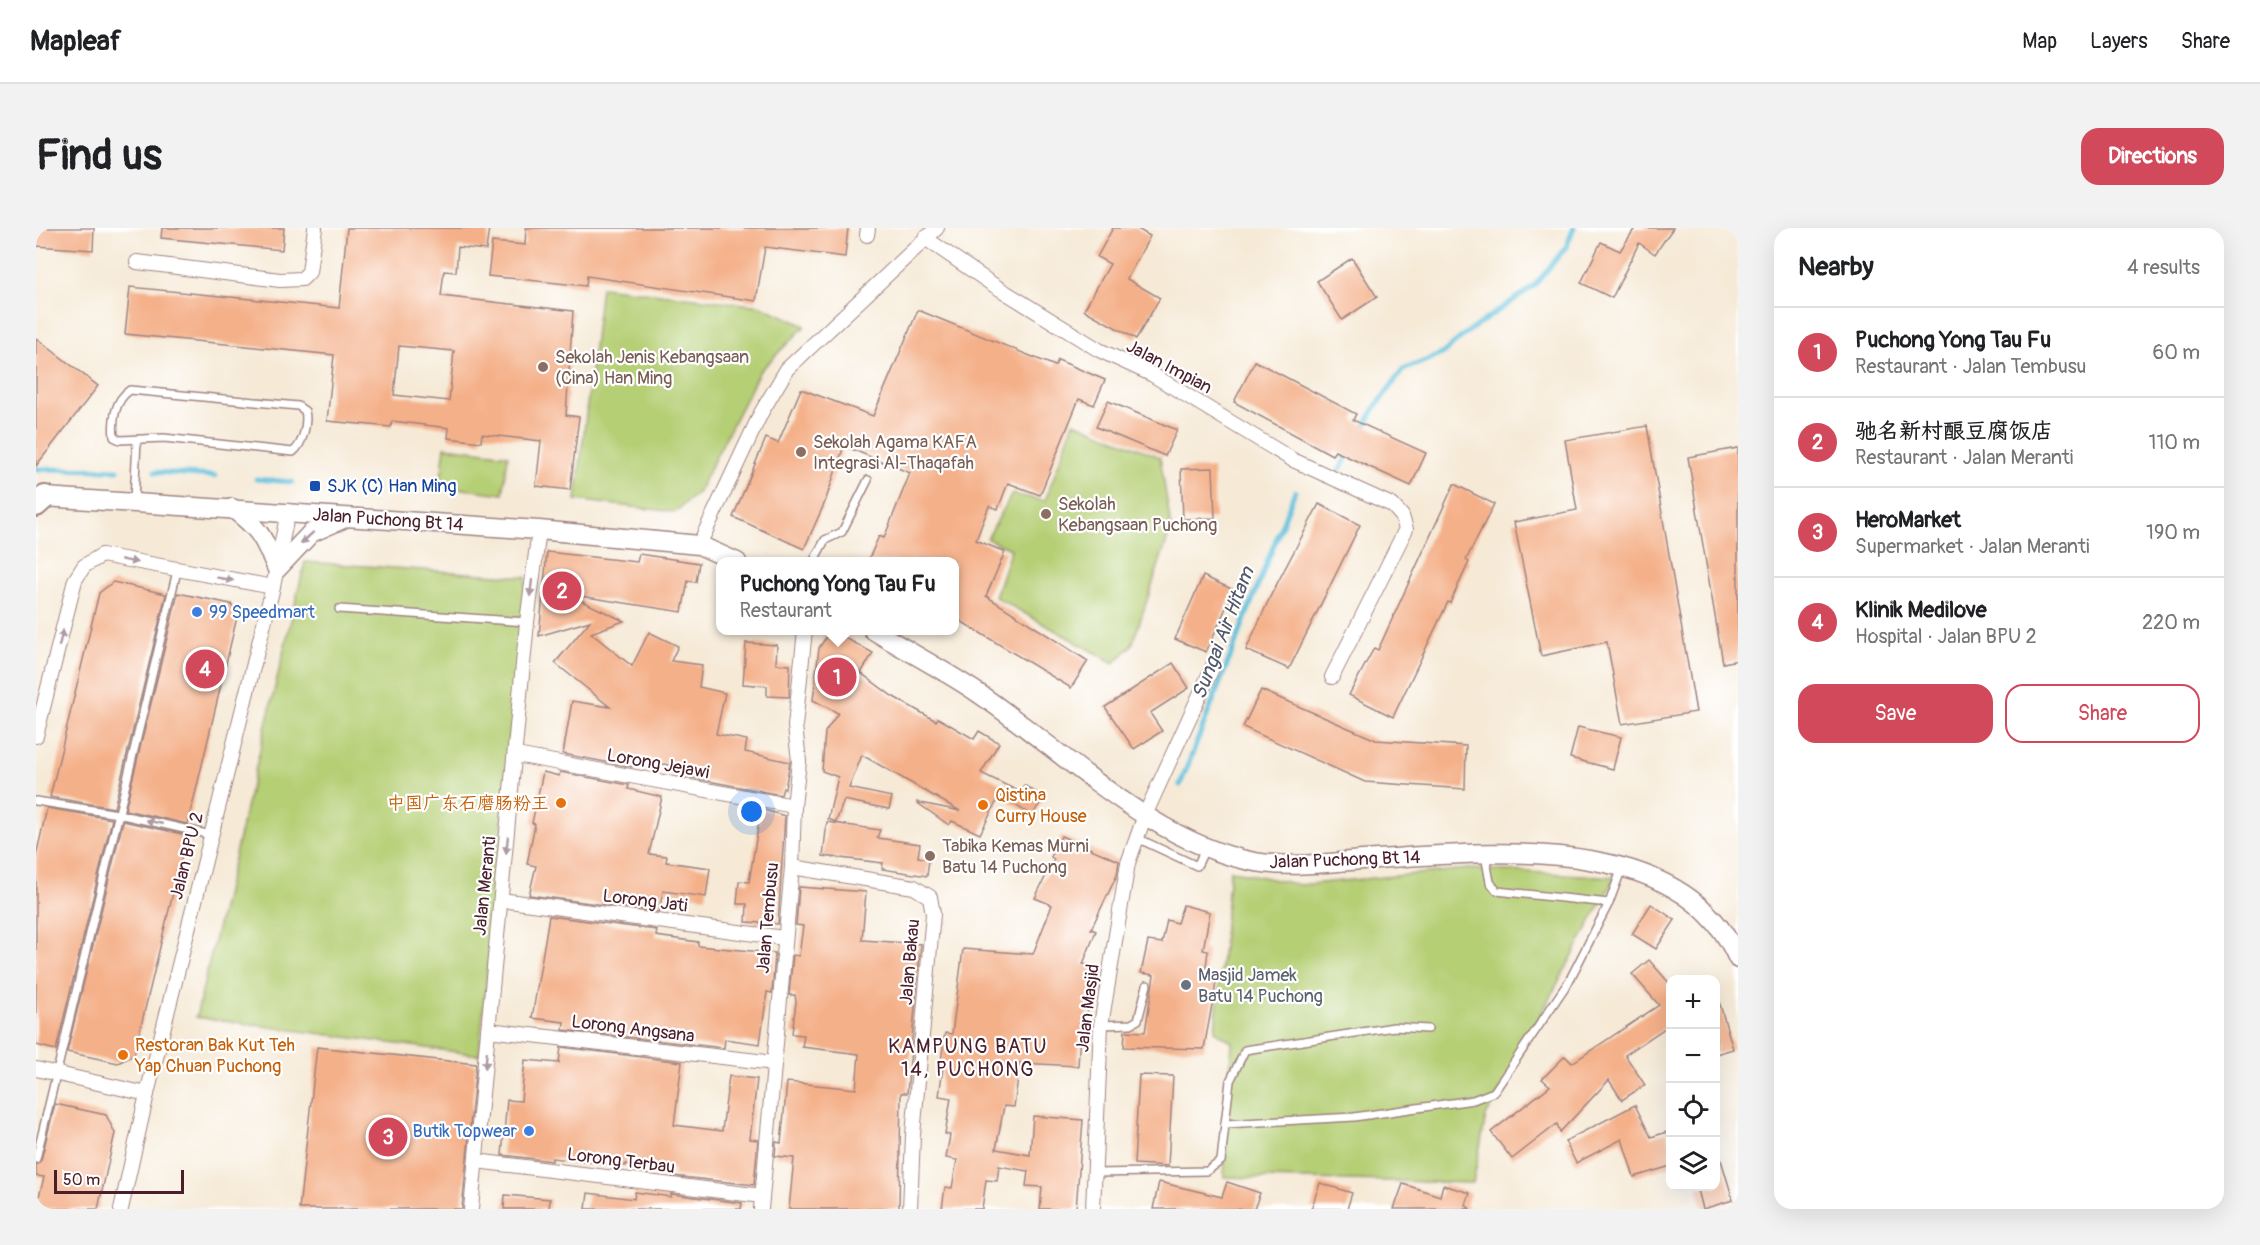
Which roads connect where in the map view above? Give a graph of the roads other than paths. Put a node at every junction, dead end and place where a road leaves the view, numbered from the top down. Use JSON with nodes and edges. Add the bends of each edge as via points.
{"nodes":[{"id":1,"x":315,"y":228,"type":"edge"},
{"id":2,"x":937,"y":228,"type":"edge"},
{"id":3,"x":925,"y":238,"type":"junction"},
{"id":4,"x":137,"y":262,"type":"dead end"},
{"id":5,"x":136,"y":440,"type":"junction"},
{"id":6,"x":868,"y":480,"type":"dead end"},
{"id":7,"x":38,"y":499,"type":"edge"},
{"id":8,"x":134,"y":501,"type":"junction"},
{"id":9,"x":232,"y":508,"type":"junction"},
{"id":10,"x":288,"y":511,"type":"junction"},
{"id":11,"x":344,"y":518,"type":"junction"},
{"id":12,"x":539,"y":530,"type":"junction"},
{"id":13,"x":699,"y":545,"type":"junction"},
{"id":14,"x":722,"y":557,"type":"edge"},
{"id":15,"x":815,"y":557,"type":"edge"},
{"id":16,"x":277,"y":568,"type":"junction"},
{"id":17,"x":177,"y":571,"type":"junction"},
{"id":18,"x":273,"y":587,"type":"junction"},
{"id":19,"x":339,"y":609,"type":"dead end"},
{"id":20,"x":527,"y":622,"type":"junction"},
{"id":21,"x":805,"y":635,"type":"edge"},
{"id":22,"x":881,"y":635,"type":"edge"},
{"id":23,"x":1213,"y":666,"type":"dead end"},
{"id":24,"x":1332,"y":677,"type":"dead end"},
{"id":25,"x":36,"y":736,"type":"edge"},
{"id":26,"x":516,"y":755,"type":"junction"},
{"id":27,"x":36,"y":801,"type":"edge"},
{"id":28,"x":794,"y":807,"type":"junction"},
{"id":29,"x":118,"y":814,"type":"junction"},
{"id":30,"x":1145,"y":815,"type":"junction"},
{"id":31,"x":211,"y":835,"type":"junction"},
{"id":32,"x":1137,"y":838,"type":"junction"},
{"id":33,"x":1206,"y":847,"type":"junction"},
{"id":34,"x":1485,"y":855,"type":"junction"},
{"id":35,"x":1623,"y":866,"type":"junction"},
{"id":36,"x":792,"y":867,"type":"junction"},
{"id":37,"x":501,"y":900,"type":"junction"},
{"id":38,"x":1609,"y":903,"type":"junction"},
{"id":39,"x":784,"y":938,"type":"junction"},
{"id":40,"x":1738,"y":959,"type":"edge"},
{"id":41,"x":1147,"y":985,"type":"dead end"},
{"id":42,"x":1101,"y":1025,"type":"junction"},
{"id":43,"x":1428,"y":1029,"type":"dead end"},
{"id":44,"x":488,"y":1030,"type":"junction"},
{"id":45,"x":774,"y":1064,"type":"junction"},
{"id":46,"x":36,"y":1069,"type":"edge"},
{"id":47,"x":56,"y":1074,"type":"junction"},
{"id":48,"x":147,"y":1094,"type":"junction"},
{"id":49,"x":1225,"y":1124,"type":"junction"},
{"id":50,"x":36,"y":1159,"type":"edge"},
{"id":51,"x":476,"y":1161,"type":"junction"},
{"id":52,"x":1095,"y":1173,"type":"junction"},
{"id":53,"x":761,"y":1202,"type":"edge"},
{"id":54,"x":121,"y":1209,"type":"edge"},
{"id":55,"x":471,"y":1209,"type":"edge"},
{"id":56,"x":910,"y":1209,"type":"edge"},
{"id":57,"x":1093,"y":1209,"type":"edge"}],
"edges":[{"from":1,"to":4,"type":"street","via":[[309,272],[302,279],[280,280]]},
{"from":2,"to":3,"type":"street"},
{"from":3,"to":13,"type":"street","via":[[787,369],[760,413]]},
{"from":3,"to":24,"type":"street","name":"Jalan Impian","via":[[1099,350],[1153,375],[1293,460],[1392,505],[1402,516],[1406,529]]},
{"from":5,"to":5,"type":"lane","via":[[114,437],[119,399],[130,390],[298,406],[307,417],[300,447],[292,452],[164,438]]},
{"from":5,"to":8,"type":"lane"},
{"from":6,"to":15,"type":"lane","via":[[842,532],[825,540]]},
{"from":7,"to":8,"type":"street","name":"Jalan Puchong Bt 14"},
{"from":8,"to":9,"type":"street","name":"Jalan Puchong Bt 14"},
{"from":9,"to":10,"type":"street","name":"Jalan Puchong Bt 14"},
{"from":9,"to":16,"type":"street","via":[[258,530]]},
{"from":10,"to":11,"type":"street","name":"Jalan Puchong Bt 14"},
{"from":10,"to":16,"type":"street","name":"Jalan BPU 2"},
{"from":11,"to":12,"type":"street","name":"Jalan Puchong Bt 14"},
{"from":11,"to":16,"type":"street","one_way":true,"via":[[311,533]]},
{"from":12,"to":13,"type":"street","name":"Jalan Puchong Bt 14"},
{"from":12,"to":20,"type":"street","name":"Jalan Meranti","one_way":true},
{"from":13,"to":14,"type":"street","name":"Jalan Puchong Bt 14"},
{"from":16,"to":18,"type":"street","name":"Jalan BPU 2"},
{"from":17,"to":18,"type":"street","one_way":true},
{"from":25,"to":17,"type":"street","one_way":true,"via":[[75,580],[84,566],[102,555]]},
{"from":17,"to":29,"type":"lane"},
{"from":18,"to":31,"type":"street","name":"Jalan BPU 2"},
{"from":19,"to":20,"type":"lane"},
{"from":20,"to":26,"type":"street","name":"Jalan Meranti"},
{"from":21,"to":28,"type":"street","name":"Jalan Tembusu","via":[[795,726],[798,761]]},
{"from":22,"to":30,"type":"street","name":"Jalan Puchong Bt 14","via":[[977,693]]},
{"from":23,"to":30,"type":"street","name":"Jalan Masjid"},
{"from":26,"to":28,"type":"street","name":"Lorong Jejawi"},
{"from":26,"to":37,"type":"street","name":"Jalan Meranti","one_way":true},
{"from":27,"to":29,"type":"lane"},
{"from":28,"to":36,"type":"street","name":"Jalan Tembusu"},
{"from":31,"to":29,"type":"lane","one_way":true},
{"from":29,"to":47,"type":"lane"},
{"from":30,"to":32,"type":"street","name":"Jalan Masjid"},
{"from":30,"to":33,"type":"street","name":"Jalan Puchong Bt 14"},
{"from":31,"to":48,"type":"street","name":"Jalan BPU 2"},
{"from":32,"to":33,"type":"lane","via":[[1197,866]]},
{"from":32,"to":42,"type":"street","name":"Jalan Masjid","via":[[1128,863]]},
{"from":33,"to":34,"type":"street","name":"Jalan Puchong Bt 14","via":[[1255,862],[1305,865]]},
{"from":34,"to":35,"type":"street","name":"Jalan Puchong Bt 14","via":[[1583,859]]},
{"from":34,"to":38,"type":"lane","via":[[1490,882],[1497,891]]},
{"from":35,"to":38,"type":"lane"},
{"from":35,"to":40,"type":"street","name":"Jalan Puchong Bt 14","via":[[1683,892],[1726,935]]},
{"from":36,"to":39,"type":"street","name":"Jalan Tembusu"},
{"from":36,"to":56,"type":"street","name":"Jalan Bakau","via":[[914,887],[930,897],[933,914]]},
{"from":37,"to":39,"type":"street","name":"Lorong Jati"},
{"from":37,"to":44,"type":"street","name":"Jalan Meranti"},
{"from":38,"to":49,"type":"lane","via":[[1569,981],[1494,1092],[1473,1100],[1354,1117]]},
{"from":39,"to":45,"type":"street","name":"Jalan Tembusu"},
{"from":41,"to":42,"type":"lane","via":[[1138,1020],[1131,1024]]},
{"from":42,"to":52,"type":"street","name":"Jalan Masjid"},
{"from":43,"to":49,"type":"lane","via":[[1394,1028],[1245,1050],[1230,1081]]},
{"from":44,"to":45,"type":"street","name":"Lorong Angsana"},
{"from":44,"to":51,"type":"street","name":"Jalan Meranti","one_way":true},
{"from":45,"to":53,"type":"street","name":"Jalan Tembusu"},
{"from":46,"to":47,"type":"street"},
{"from":47,"to":48,"type":"street"},
{"from":47,"to":50,"type":"lane"},
{"from":48,"to":54,"type":"street","name":"Jalan BPU 2"},
{"from":49,"to":52,"type":"lane","via":[[1221,1161],[1208,1171]]},
{"from":51,"to":53,"type":"street","name":"Lorong Terbau"},
{"from":51,"to":55,"type":"street","name":"Jalan Meranti"},
{"from":52,"to":57,"type":"street","name":"Jalan Masjid"}]}
